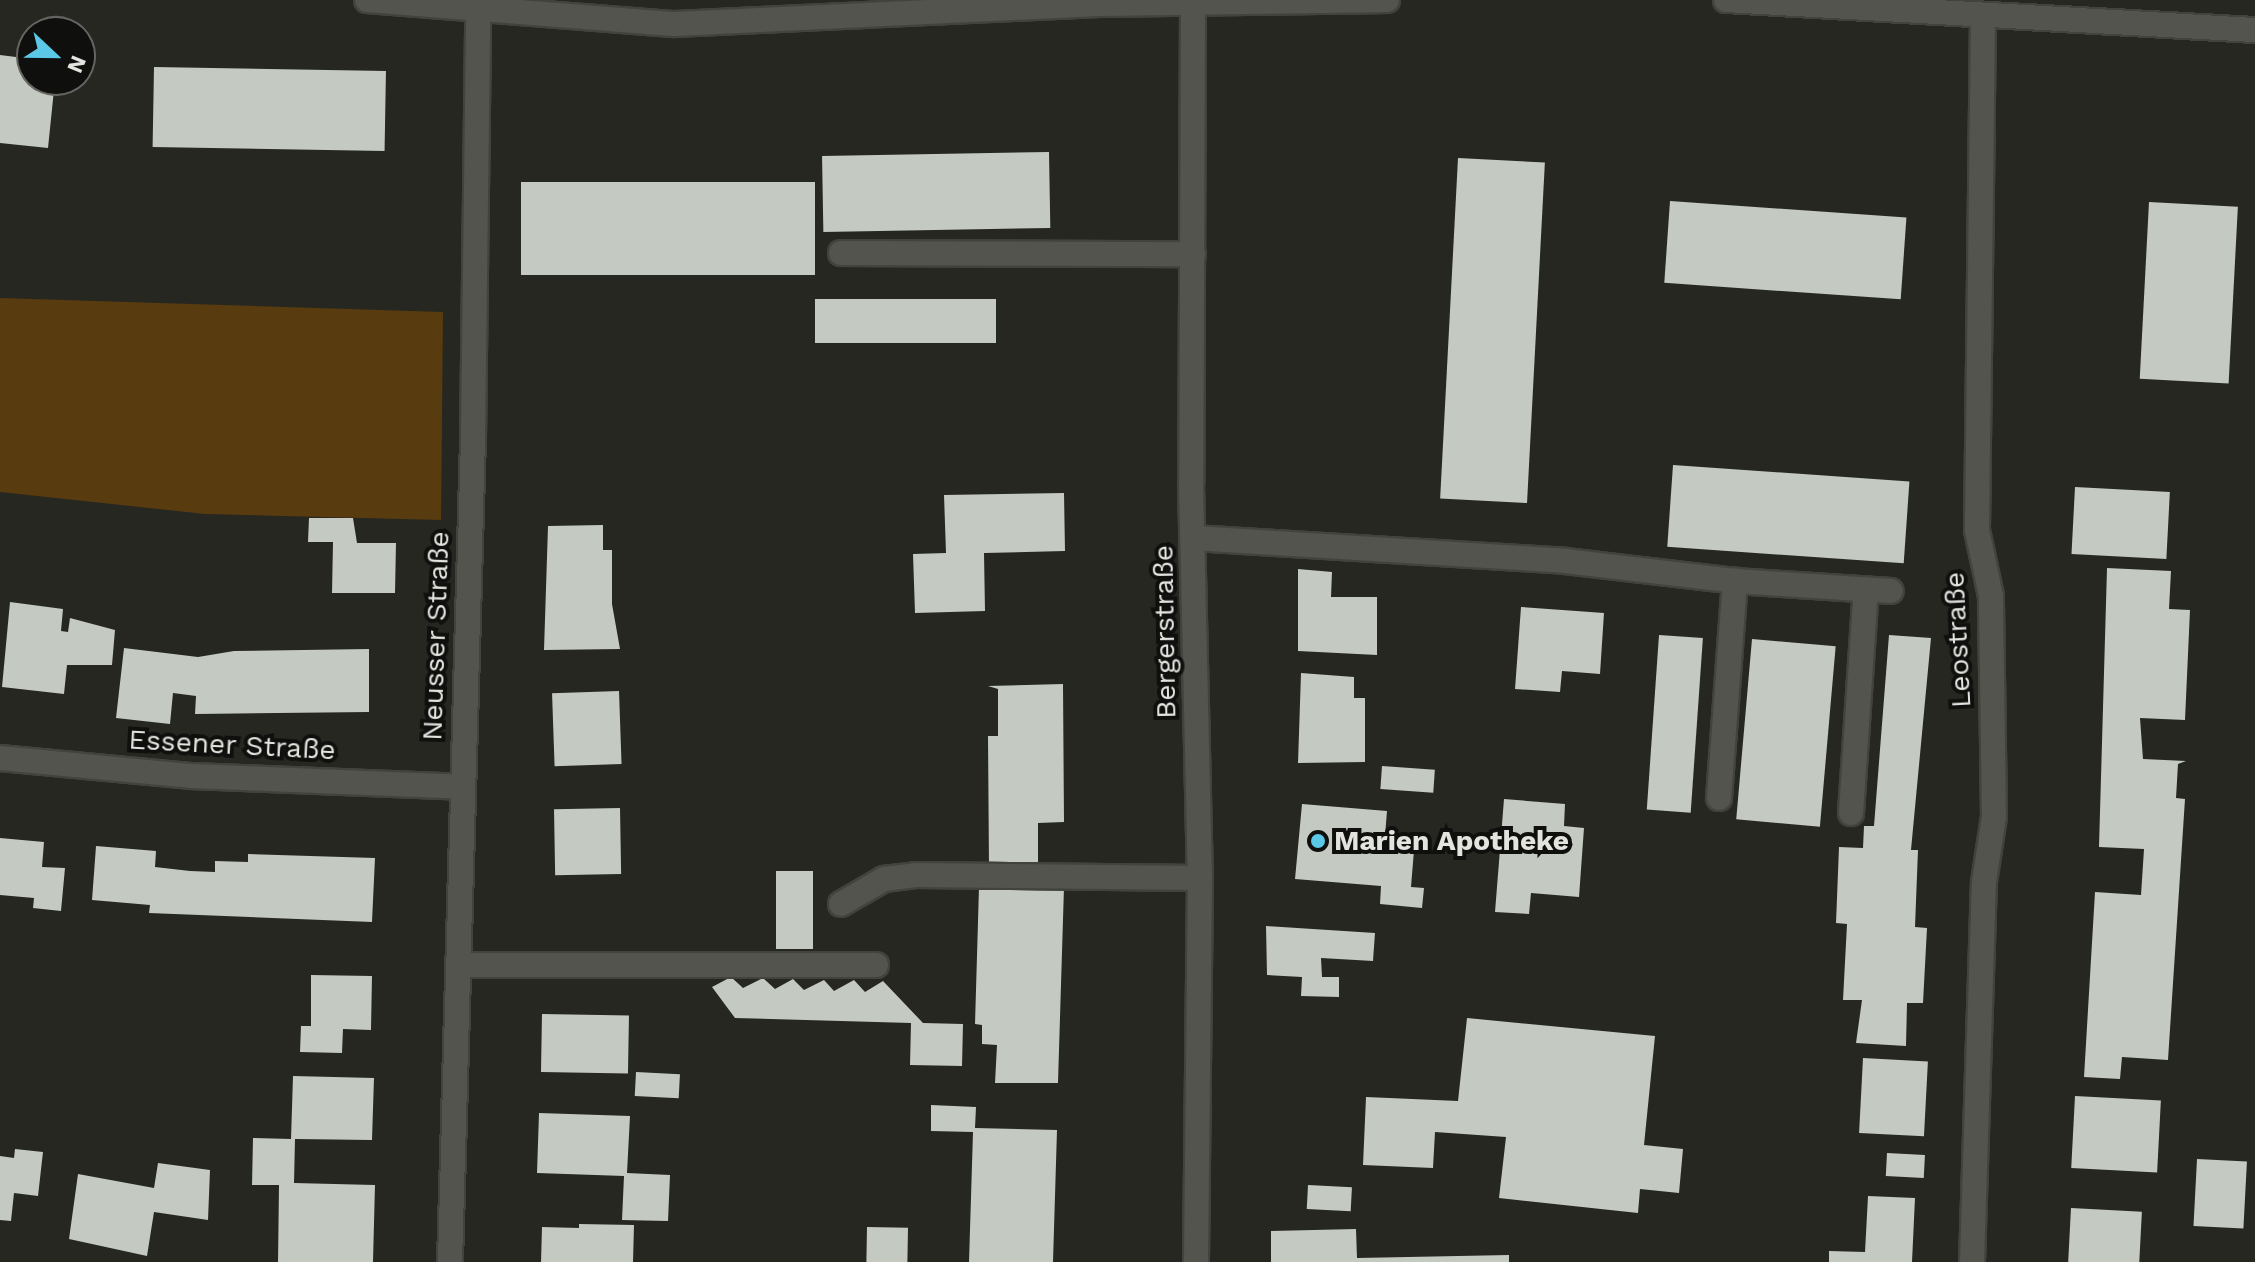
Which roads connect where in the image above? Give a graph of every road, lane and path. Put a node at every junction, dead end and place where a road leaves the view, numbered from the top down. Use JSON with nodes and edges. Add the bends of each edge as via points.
{"nodes":[{"id":1,"x":367,"y":0,"type":"edge"},
{"id":2,"x":1387,"y":0,"type":"edge"},
{"id":3,"x":1726,"y":0,"type":"edge"},
{"id":4,"x":1193,"y":1,"type":"edge"},
{"id":5,"x":1910,"y":7,"type":"edge"},
{"id":6,"x":478,"y":12,"type":"junction"},
{"id":7,"x":1983,"y":15,"type":"junction"},
{"id":8,"x":2255,"y":30,"type":"edge"},
{"id":9,"x":841,"y":253,"type":"dead end"},
{"id":10,"x":1193,"y":254,"type":"junction"},
{"id":11,"x":1193,"y":538,"type":"junction"},
{"id":12,"x":1735,"y":581,"type":"junction"},
{"id":13,"x":1866,"y":590,"type":"junction"},
{"id":14,"x":1891,"y":591,"type":"dead end"},
{"id":15,"x":0,"y":758,"type":"edge"},
{"id":16,"x":461,"y":787,"type":"junction"},
{"id":17,"x":1719,"y":798,"type":"dead end"},
{"id":18,"x":1851,"y":813,"type":"dead end"},
{"id":19,"x":1200,"y":878,"type":"junction"},
{"id":20,"x":841,"y":904,"type":"dead end"},
{"id":21,"x":458,"y":965,"type":"junction"},
{"id":22,"x":876,"y":965,"type":"dead end"},
{"id":23,"x":450,"y":1262,"type":"edge"},
{"id":24,"x":1196,"y":1262,"type":"edge"},
{"id":25,"x":1972,"y":1262,"type":"edge"}],
"edges":[{"from":1,"to":6,"type":"street"},
{"from":2,"to":4,"type":"street"},
{"from":3,"to":5,"type":"street"},
{"from":4,"to":6,"type":"street","via":[[675,24]]},
{"from":4,"to":10,"type":"street","name":"Bergerstraße"},
{"from":5,"to":7,"type":"street"},
{"from":6,"to":16,"type":"street","name":"Neusser Straße"},
{"from":7,"to":8,"type":"street"},
{"from":7,"to":25,"type":"street","name":"Leostraße","via":[[1977,530],[1991,596],[1994,817],[1984,882]]},
{"from":9,"to":10,"type":"street"},
{"from":10,"to":11,"type":"street","name":"Bergerstraße"},
{"from":11,"to":12,"type":"street","via":[[1565,561]]},
{"from":11,"to":19,"type":"street","name":"Bergerstraße"},
{"from":12,"to":13,"type":"street"},
{"from":12,"to":17,"type":"street"},
{"from":13,"to":14,"type":"street"},
{"from":13,"to":18,"type":"street"},
{"from":15,"to":16,"type":"street","name":"Essener Straße","via":[[192,776]]},
{"from":16,"to":21,"type":"street","name":"Neusser Straße"},
{"from":19,"to":20,"type":"street","via":[[916,875],[884,879]]},
{"from":19,"to":24,"type":"street","name":"Bergerstraße"},
{"from":21,"to":22,"type":"street"},
{"from":21,"to":23,"type":"street","name":"Neusser Straße"}]}
